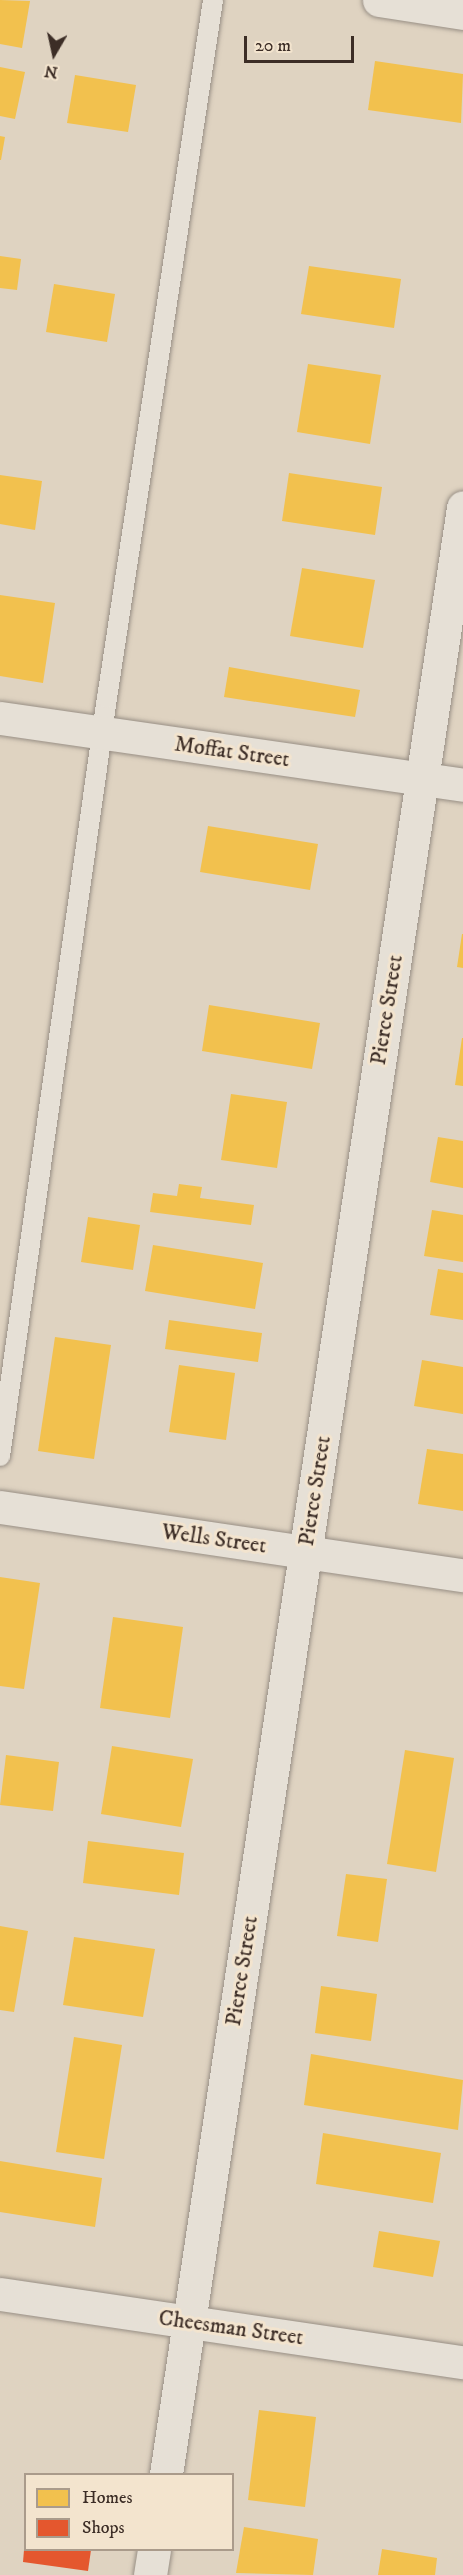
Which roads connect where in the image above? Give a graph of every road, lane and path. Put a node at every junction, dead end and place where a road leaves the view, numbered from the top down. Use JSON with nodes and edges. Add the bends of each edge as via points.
{"nodes":[{"id":1,"x":213,"y":0,"type":"edge"},
{"id":2,"x":379,"y":0,"type":"edge"},
{"id":3,"x":463,"y":13,"type":"edge"},
{"id":4,"x":463,"y":507,"type":"edge"},
{"id":5,"x":0,"y":718,"type":"edge"},
{"id":6,"x":104,"y":733,"type":"junction"},
{"id":7,"x":422,"y":779,"type":"junction"},
{"id":8,"x":463,"y":785,"type":"edge"},
{"id":9,"x":0,"y":1456,"type":"edge"},
{"id":10,"x":0,"y":1507,"type":"edge"},
{"id":11,"x":305,"y":1552,"type":"junction"},
{"id":12,"x":463,"y":1575,"type":"edge"},
{"id":13,"x":0,"y":2294,"type":"edge"},
{"id":14,"x":190,"y":2322,"type":"junction"},
{"id":15,"x":463,"y":2362,"type":"edge"},
{"id":16,"x":166,"y":2473,"type":"edge"},
{"id":17,"x":154,"y":2551,"type":"edge"},
{"id":18,"x":150,"y":2575,"type":"edge"}],
"edges":[{"from":1,"to":6,"type":"lane"},
{"from":2,"to":3,"type":"street"},
{"from":4,"to":7,"type":"street","name":"Pierce Street"},
{"from":5,"to":6,"type":"street","name":"Moffat Street"},
{"from":6,"to":7,"type":"street","name":"Moffat Street"},
{"from":6,"to":9,"type":"lane"},
{"from":7,"to":8,"type":"street","name":"Moffat Street"},
{"from":7,"to":11,"type":"street","name":"Pierce Street"},
{"from":10,"to":11,"type":"street","name":"Wells Street"},
{"from":11,"to":12,"type":"street","name":"Wells Street"},
{"from":11,"to":14,"type":"street","name":"Pierce Street"},
{"from":13,"to":14,"type":"street","name":"Cheesman Street"},
{"from":14,"to":15,"type":"street","name":"Cheesman Street"},
{"from":14,"to":16,"type":"street","name":"Pierce Street"},
{"from":17,"to":18,"type":"street"}]}
